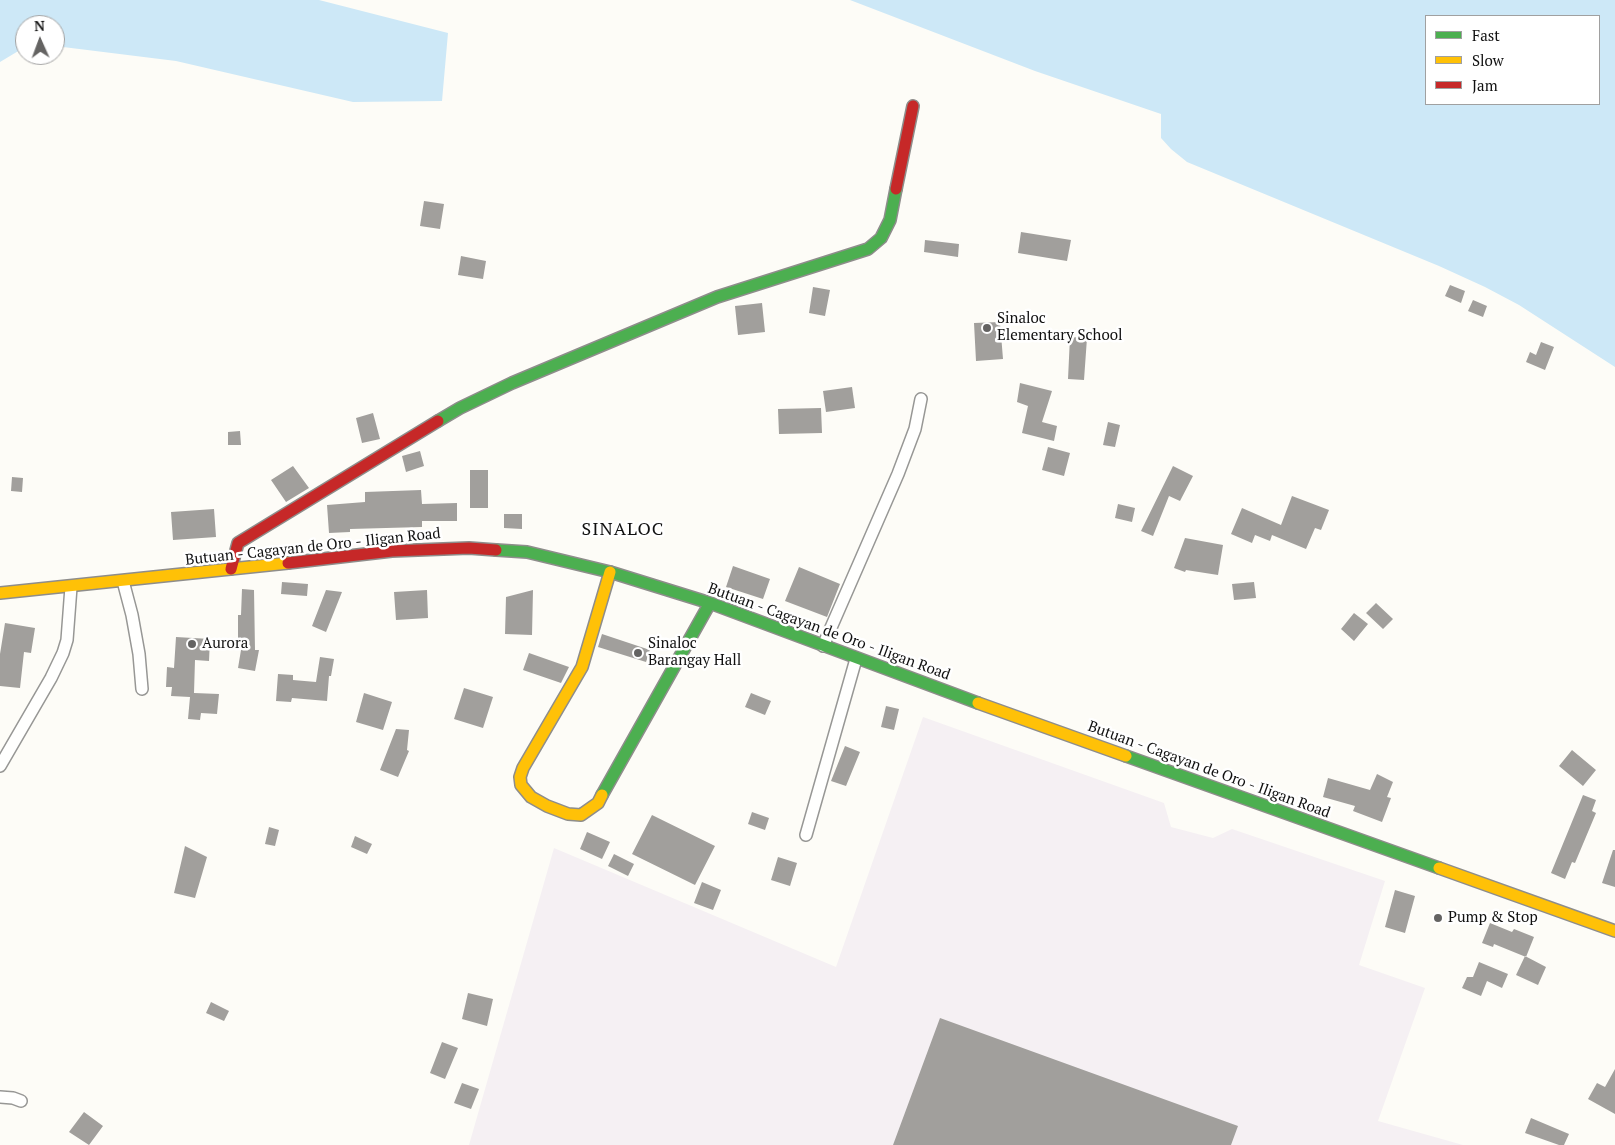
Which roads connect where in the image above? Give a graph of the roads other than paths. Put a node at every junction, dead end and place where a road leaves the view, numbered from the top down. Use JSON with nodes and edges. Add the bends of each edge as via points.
{"nodes":[{"id":1,"x":913,"y":106,"type":"dead end"},
{"id":2,"x":922,"y":399,"type":"dead end"},
{"id":3,"x":231,"y":569,"type":"junction"},
{"id":4,"x":610,"y":572,"type":"junction"},
{"id":5,"x":123,"y":581,"type":"junction"},
{"id":6,"x":71,"y":587,"type":"junction"},
{"id":7,"x":0,"y":593,"type":"edge"},
{"id":8,"x":710,"y":603,"type":"junction"},
{"id":9,"x":823,"y":646,"type":"junction"},
{"id":10,"x":856,"y":659,"type":"junction"},
{"id":11,"x":142,"y":689,"type":"dead end"},
{"id":12,"x":0,"y":766,"type":"edge"},
{"id":13,"x":806,"y":835,"type":"dead end"},
{"id":14,"x":1615,"y":931,"type":"edge"},
{"id":15,"x":0,"y":1097,"type":"edge"},
{"id":16,"x":21,"y":1101,"type":"dead end"}],
"edges":[{"from":1,"to":3,"type":"main road","via":[[890,220],[881,238],[868,249],[717,297],[460,408],[238,543]]},
{"from":2,"to":9,"type":"street","via":[[898,474]]},
{"from":3,"to":4,"type":"main road","name":"Butuan - Cagayan de Oro - Iligan Road","via":[[392,551],[469,548],[527,552]]},
{"from":3,"to":5,"type":"main road","name":"Butuan - Cagayan de Oro - Iligan Road"},
{"from":4,"to":8,"type":"main road","name":"Butuan - Cagayan de Oro - Iligan Road"},
{"from":4,"to":8,"type":"main road","via":[[582,667],[520,777],[521,785],[531,796],[568,814],[581,815],[598,803]]},
{"from":5,"to":6,"type":"main road","name":"Butuan - Cagayan de Oro - Iligan Road"},
{"from":5,"to":11,"type":"street","via":[[138,647]]},
{"from":6,"to":7,"type":"main road","name":"Butuan - Cagayan de Oro - Iligan Road"},
{"from":6,"to":12,"type":"street","via":[[67,640],[63,652]]},
{"from":8,"to":9,"type":"main road","name":"Butuan - Cagayan de Oro - Iligan Road"},
{"from":9,"to":10,"type":"main road","name":"Butuan - Cagayan de Oro - Iligan Road"},
{"from":10,"to":13,"type":"street"},
{"from":10,"to":14,"type":"main road","name":"Butuan - Cagayan de Oro - Iligan Road"},
{"from":15,"to":16,"type":"street"}]}
